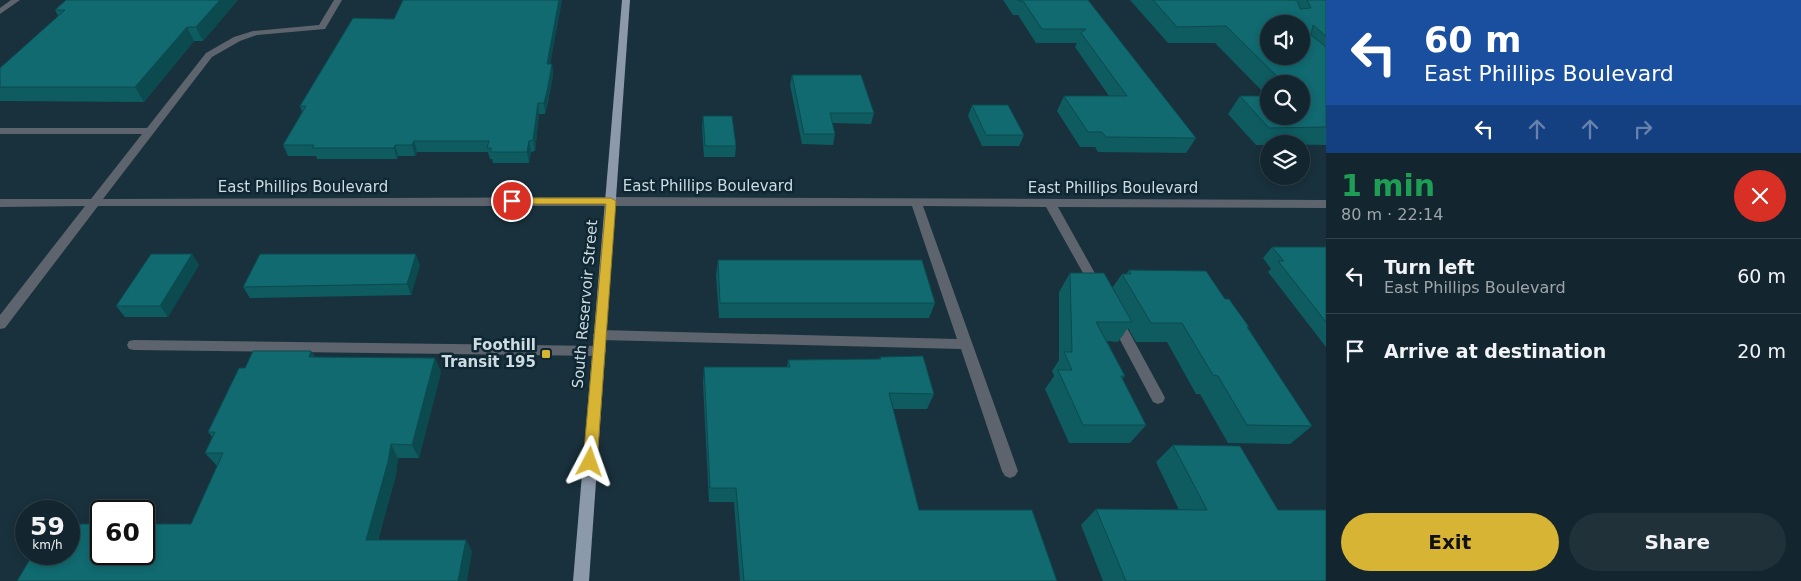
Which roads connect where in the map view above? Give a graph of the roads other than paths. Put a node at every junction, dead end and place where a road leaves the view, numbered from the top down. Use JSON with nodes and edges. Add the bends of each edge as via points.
{"nodes":[{"id":1,"x":16,"y":0,"type":"edge"},
{"id":2,"x":338,"y":0,"type":"edge"},
{"id":3,"x":626,"y":0,"type":"edge"},
{"id":4,"x":0,"y":12,"type":"edge"},
{"id":5,"x":0,"y":131,"type":"edge"},
{"id":6,"x":150,"y":131,"type":"junction"},
{"id":7,"x":611,"y":201,"type":"junction"},
{"id":8,"x":916,"y":202,"type":"junction"},
{"id":9,"x":0,"y":203,"type":"edge"},
{"id":10,"x":96,"y":203,"type":"junction"},
{"id":11,"x":1050,"y":203,"type":"junction"},
{"id":12,"x":1326,"y":204,"type":"edge"},
{"id":13,"x":1,"y":321,"type":"edge"},
{"id":14,"x":600,"y":335,"type":"junction"},
{"id":15,"x":965,"y":344,"type":"junction"},
{"id":16,"x":134,"y":345,"type":"dead end"},
{"id":17,"x":599,"y":351,"type":"junction"},
{"id":18,"x":1158,"y":398,"type":"dead end"},
{"id":19,"x":1010,"y":471,"type":"dead end"},
{"id":20,"x":581,"y":581,"type":"edge"}],
"edges":[{"from":1,"to":4,"type":"street"},
{"from":2,"to":6,"type":"street","via":[[322,27],[256,33],[236,39],[209,54]]},
{"from":3,"to":7,"type":"main road","name":"South Reservoir Street"},
{"from":5,"to":6,"type":"street"},
{"from":6,"to":10,"type":"street"},
{"from":7,"to":8,"type":"street","name":"East Phillips Boulevard"},
{"from":7,"to":10,"type":"street","name":"East Phillips Boulevard"},
{"from":7,"to":14,"type":"main road","name":"South Reservoir Street"},
{"from":8,"to":11,"type":"street","name":"East Phillips Boulevard"},
{"from":8,"to":15,"type":"street"},
{"from":9,"to":10,"type":"street","name":"East Phillips Boulevard"},
{"from":10,"to":13,"type":"street"},
{"from":11,"to":12,"type":"street","name":"East Phillips Boulevard"},
{"from":11,"to":18,"type":"street"},
{"from":14,"to":15,"type":"street"},
{"from":14,"to":17,"type":"main road","name":"South Reservoir Street"},
{"from":15,"to":19,"type":"street"},
{"from":16,"to":17,"type":"street"},
{"from":17,"to":20,"type":"main road","name":"South Reservoir Street"}]}
